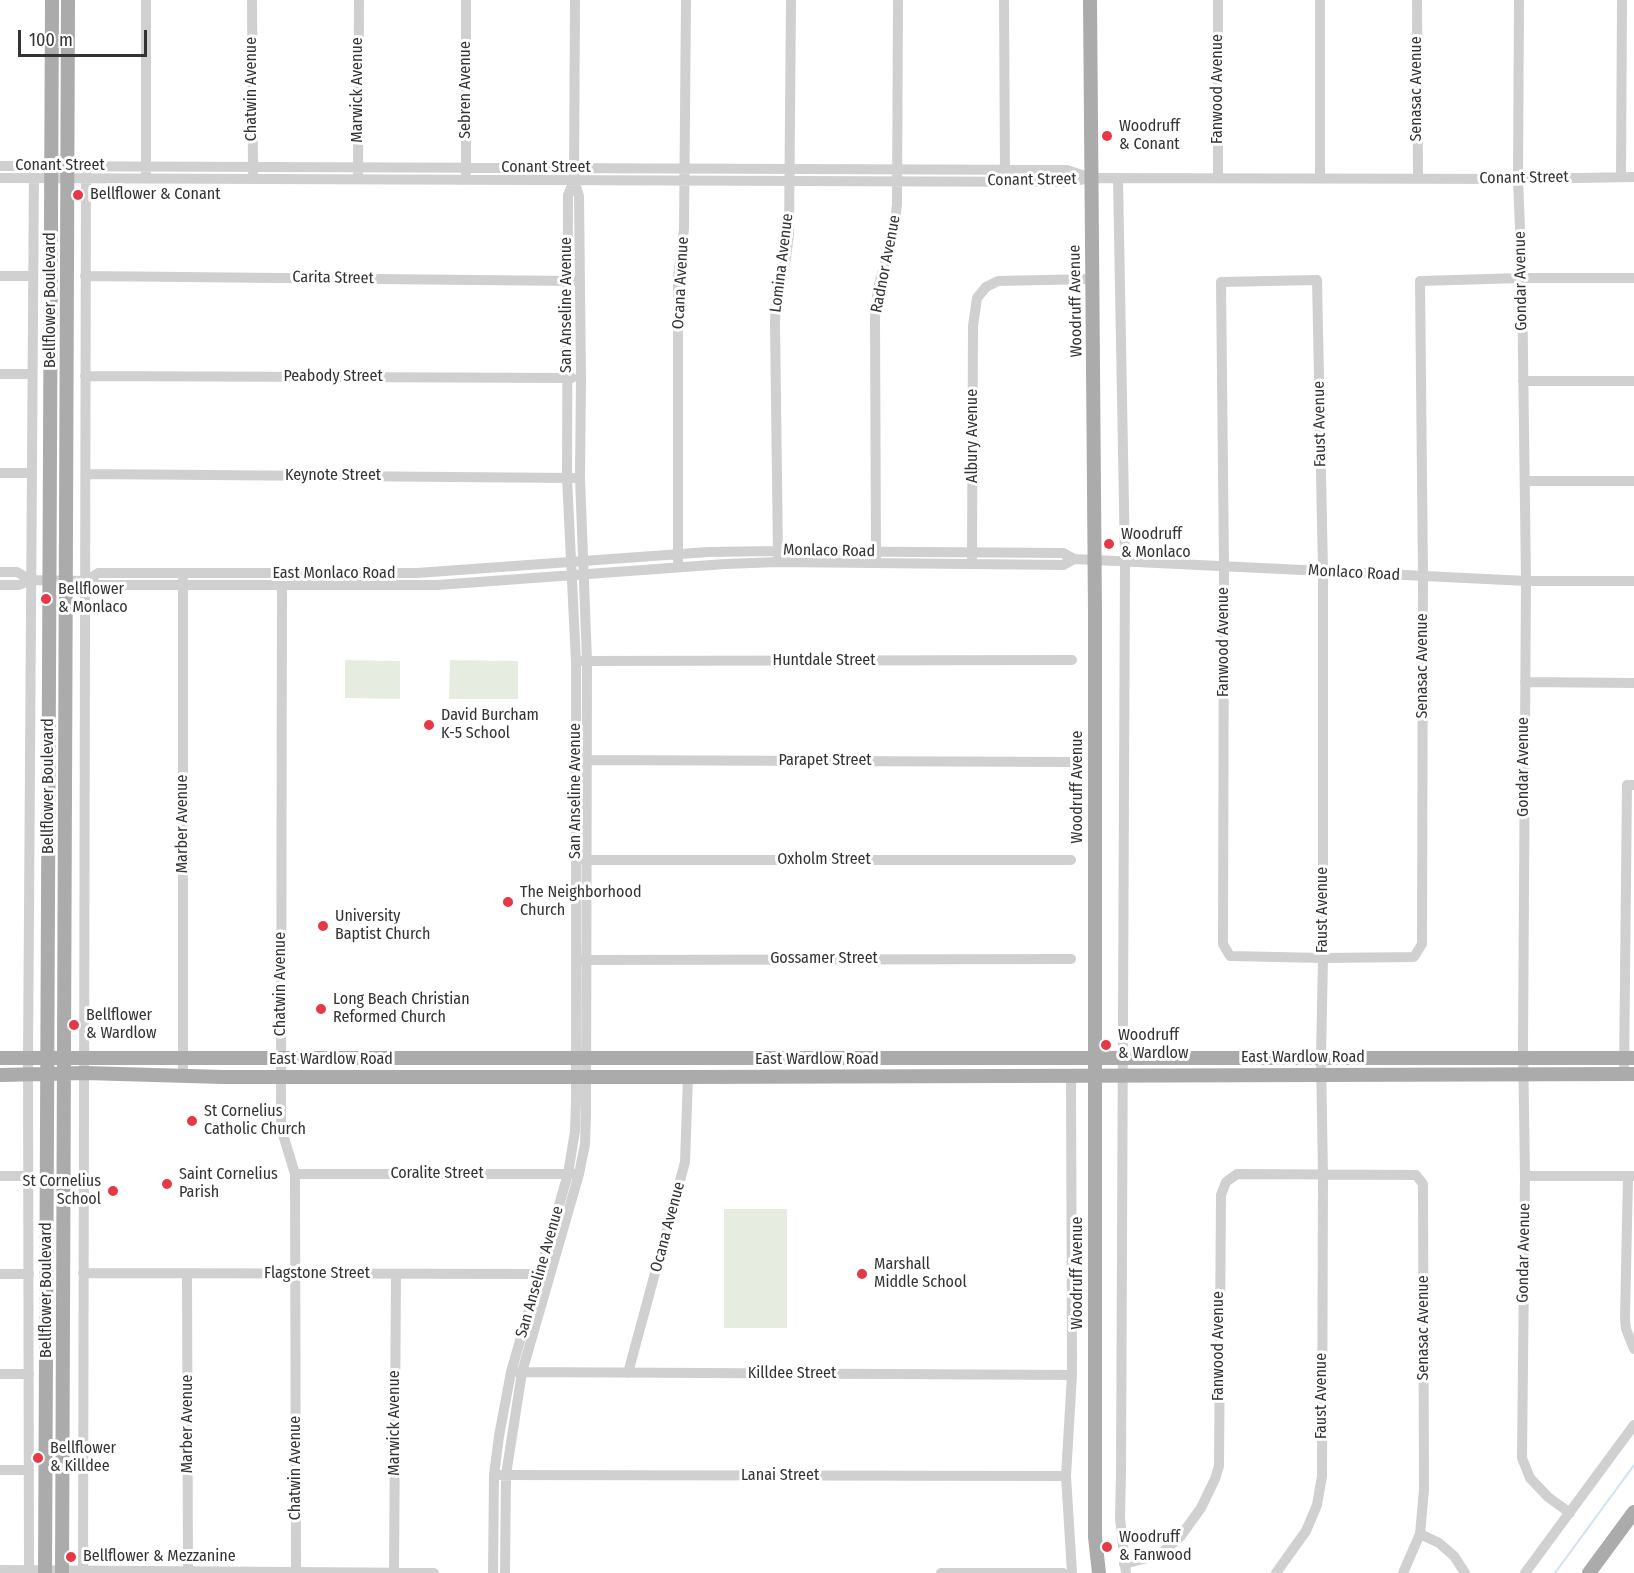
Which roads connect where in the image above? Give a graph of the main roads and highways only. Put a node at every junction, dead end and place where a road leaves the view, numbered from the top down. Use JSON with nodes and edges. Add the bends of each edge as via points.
{"nodes":[{"id":1,"x":52,"y":0,"type":"edge"},
{"id":2,"x":68,"y":0,"type":"edge"},
{"id":3,"x":1090,"y":0,"type":"edge"},
{"id":4,"x":0,"y":1058,"type":"edge"},
{"id":5,"x":47,"y":1058,"type":"junction"},
{"id":6,"x":63,"y":1058,"type":"junction"},
{"id":7,"x":476,"y":1058,"type":"junction"},
{"id":8,"x":1095,"y":1058,"type":"junction"},
{"id":9,"x":1629,"y":1058,"type":"edge"},
{"id":10,"x":379,"y":1059,"type":"junction"},
{"id":11,"x":48,"y":1074,"type":"junction"},
{"id":12,"x":64,"y":1074,"type":"junction"},
{"id":13,"x":1629,"y":1074,"type":"edge"},
{"id":14,"x":0,"y":1075,"type":"edge"},
{"id":15,"x":379,"y":1076,"type":"junction"},
{"id":16,"x":477,"y":1076,"type":"junction"},
{"id":17,"x":1095,"y":1076,"type":"junction"},
{"id":18,"x":1634,"y":1512,"type":"edge"},
{"id":19,"x":45,"y":1572,"type":"edge"},
{"id":20,"x":62,"y":1572,"type":"edge"},
{"id":21,"x":1099,"y":1573,"type":"edge"},
{"id":22,"x":1589,"y":1573,"type":"edge"}],
"edges":[{"from":1,"to":5,"type":"main road","name":"Bellflower Boulevard"},
{"from":2,"to":6,"type":"main road","name":"Bellflower Boulevard"},
{"from":3,"to":8,"type":"main road","name":"Woodruff Avenue"},
{"from":4,"to":5,"type":"main road","name":"East Wardlow Road"},
{"from":5,"to":6,"type":"main road","name":"East Wardlow Road"},
{"from":5,"to":11,"type":"main road","name":"Bellflower Boulevard"},
{"from":6,"to":10,"type":"main road","name":"East Wardlow Road"},
{"from":6,"to":12,"type":"main road","name":"Bellflower Boulevard"},
{"from":7,"to":8,"type":"main road","name":"East Wardlow Road"},
{"from":7,"to":10,"type":"main road","name":"East Wardlow Road"},
{"from":7,"to":16,"type":"main road"},
{"from":8,"to":9,"type":"main road","name":"East Wardlow Road"},
{"from":8,"to":17,"type":"main road","name":"Woodruff Avenue"},
{"from":10,"to":15,"type":"main road"},
{"from":11,"to":12,"type":"main road","name":"East Wardlow Road"},
{"from":11,"to":14,"type":"main road","name":"East Wardlow Road"},
{"from":11,"to":19,"type":"main road","name":"Bellflower Boulevard"},
{"from":12,"to":15,"type":"main road","name":"East Wardlow Road"},
{"from":12,"to":20,"type":"main road","name":"Bellflower Boulevard"},
{"from":13,"to":17,"type":"main road","name":"East Wardlow Road"},
{"from":15,"to":16,"type":"main road","name":"East Wardlow Road"},
{"from":16,"to":17,"type":"main road","name":"East Wardlow Road"},
{"from":17,"to":21,"type":"main road","name":"Woodruff Avenue","via":[[1095,1537]]},
{"from":18,"to":22,"type":"main road"}]}
